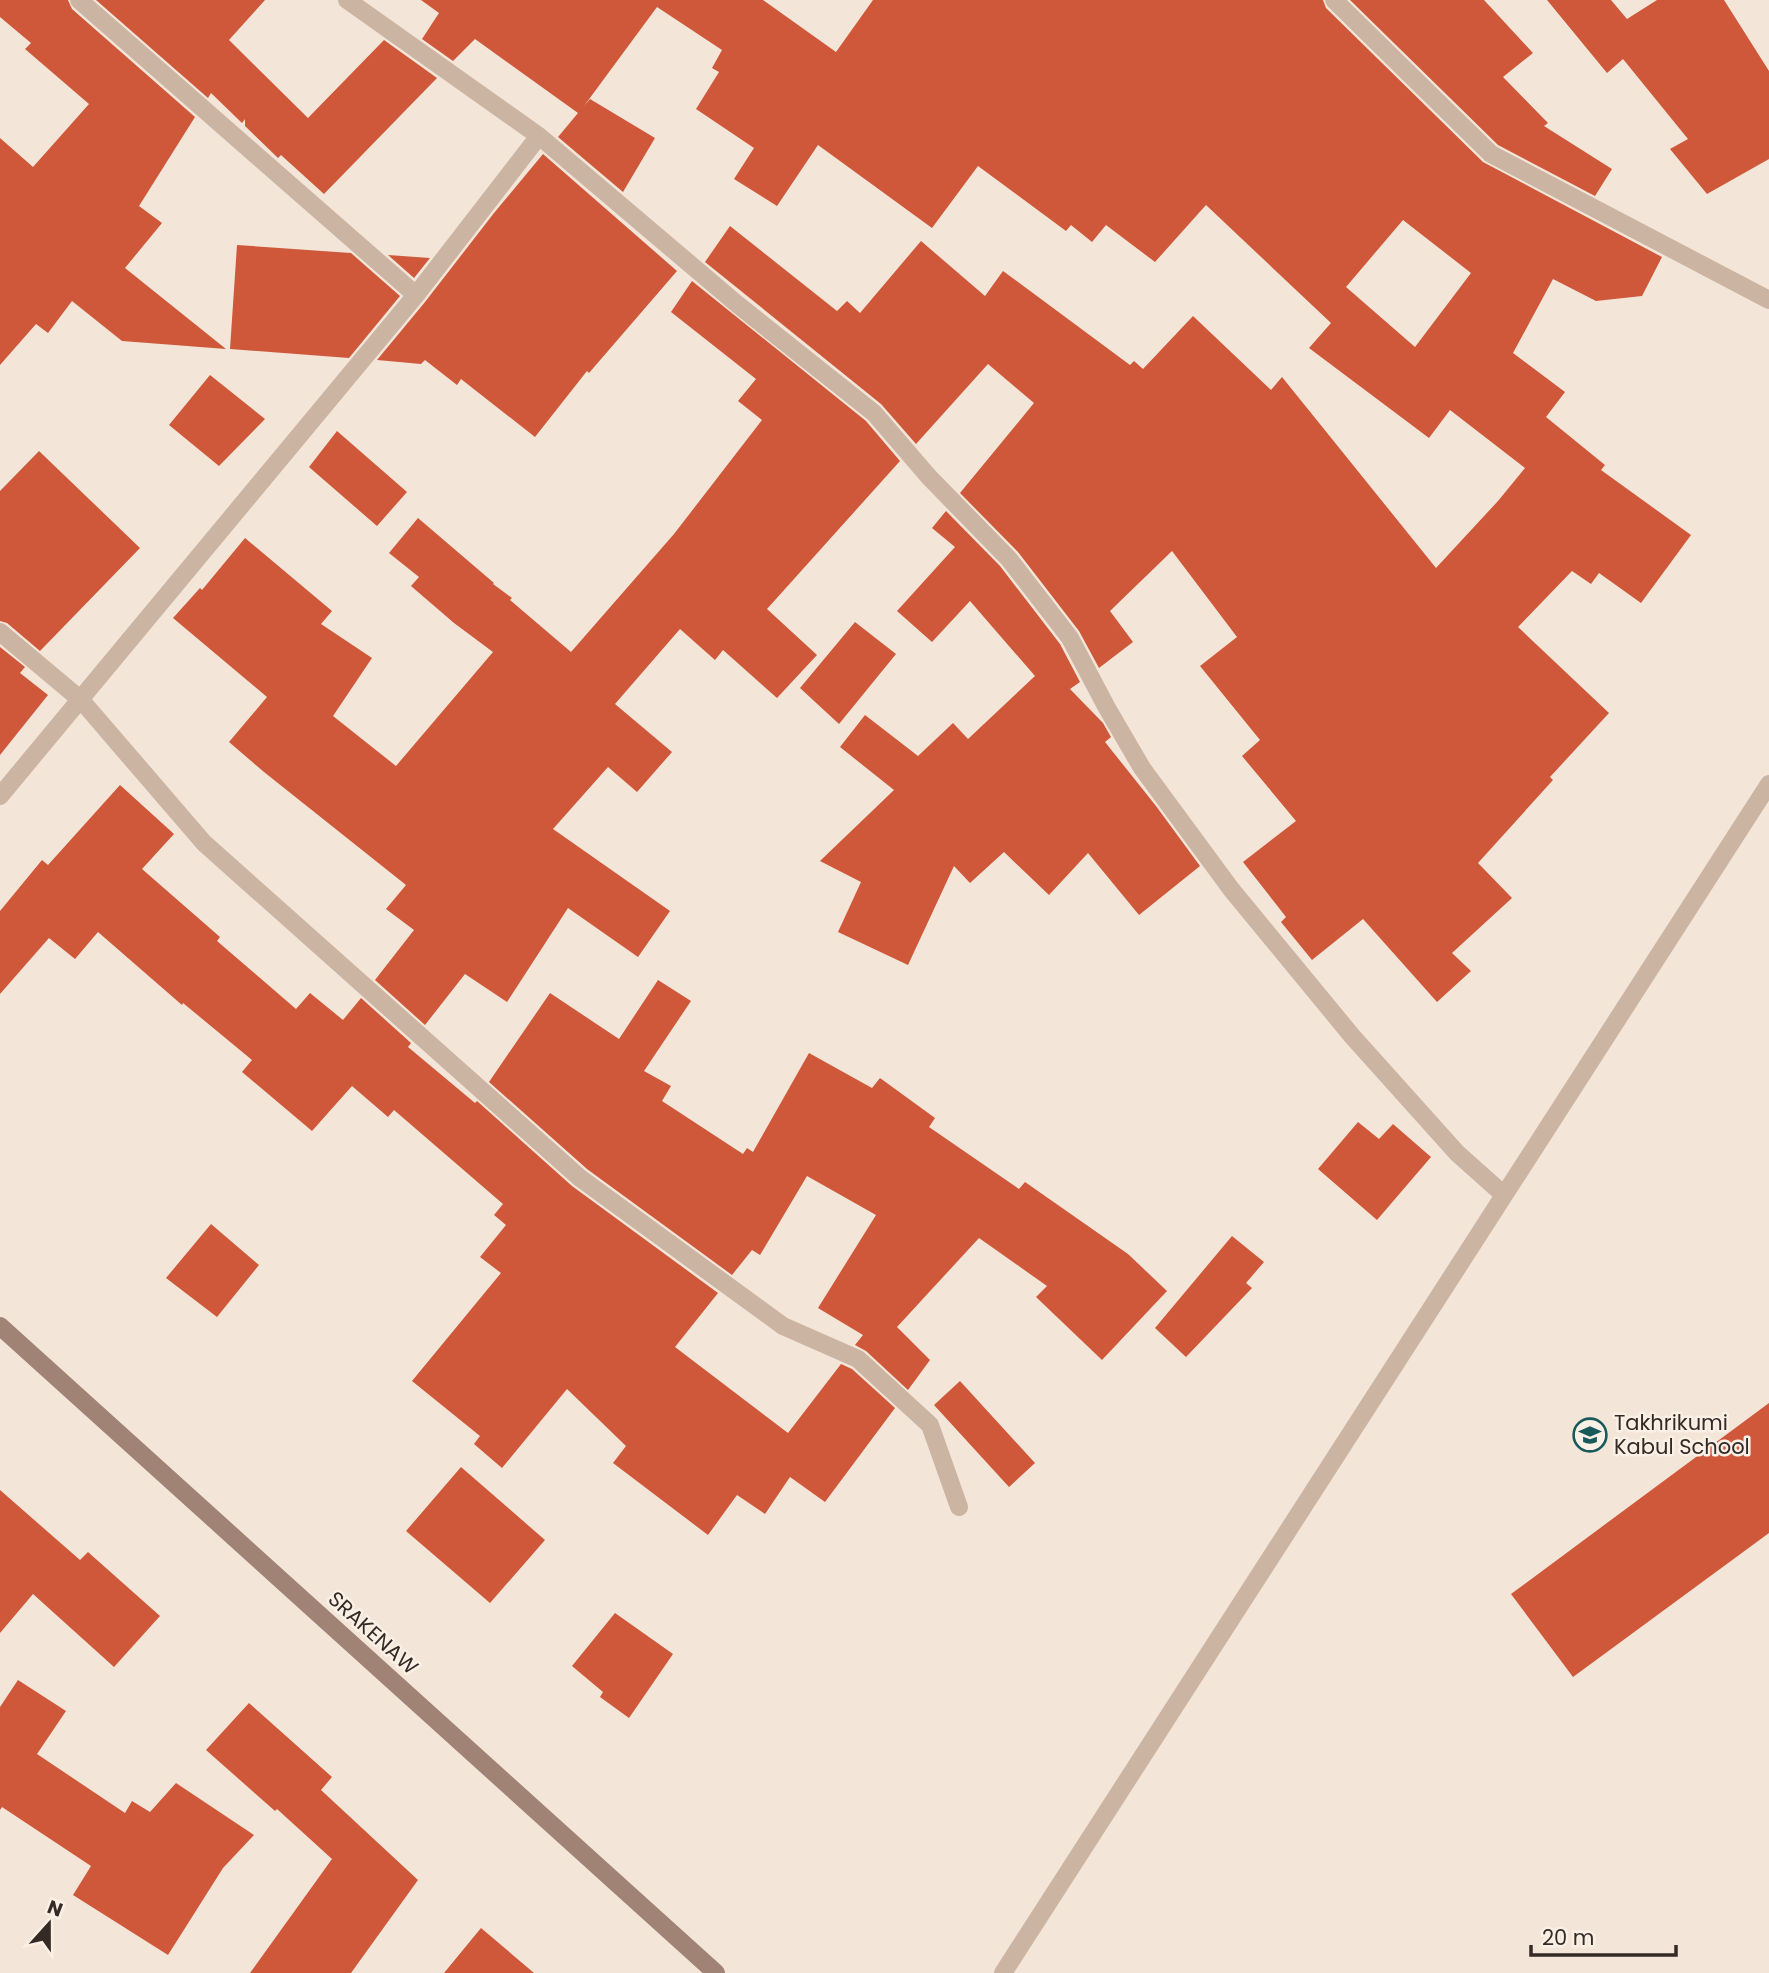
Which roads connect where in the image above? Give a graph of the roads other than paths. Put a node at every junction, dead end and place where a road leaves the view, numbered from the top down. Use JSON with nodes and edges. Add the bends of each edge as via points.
{"nodes":[{"id":1,"x":79,"y":0,"type":"edge"},
{"id":2,"x":347,"y":0,"type":"edge"},
{"id":3,"x":1334,"y":0,"type":"edge"},
{"id":4,"x":539,"y":136,"type":"junction"},
{"id":5,"x":416,"y":295,"type":"junction"},
{"id":6,"x":1769,"y":300,"type":"edge"},
{"id":7,"x":0,"y":632,"type":"edge"},
{"id":8,"x":81,"y":700,"type":"junction"},
{"id":9,"x":1769,"y":784,"type":"edge"},
{"id":10,"x":0,"y":796,"type":"edge"},
{"id":11,"x":1504,"y":1195,"type":"junction"},
{"id":12,"x":0,"y":1326,"type":"edge"},
{"id":13,"x":959,"y":1507,"type":"dead end"},
{"id":14,"x":716,"y":1973,"type":"edge"},
{"id":15,"x":1003,"y":1973,"type":"edge"}],
"edges":[{"from":1,"to":5,"type":"street"},
{"from":2,"to":4,"type":"street"},
{"from":3,"to":6,"type":"street","via":[[1492,154]]},
{"from":4,"to":5,"type":"street"},
{"from":4,"to":11,"type":"street","via":[[873,413],[1009,559],[1070,638],[1142,768],[1231,889],[1352,1036],[1457,1153]]},
{"from":5,"to":8,"type":"street"},
{"from":7,"to":8,"type":"street"},
{"from":8,"to":10,"type":"street"},
{"from":8,"to":13,"type":"street","via":[[204,843],[580,1178],[782,1326],[869,1368],[930,1425]]},
{"from":9,"to":11,"type":"street"},
{"from":11,"to":15,"type":"street"},
{"from":12,"to":14,"type":"main road","name":"SRAKENAW"}]}
